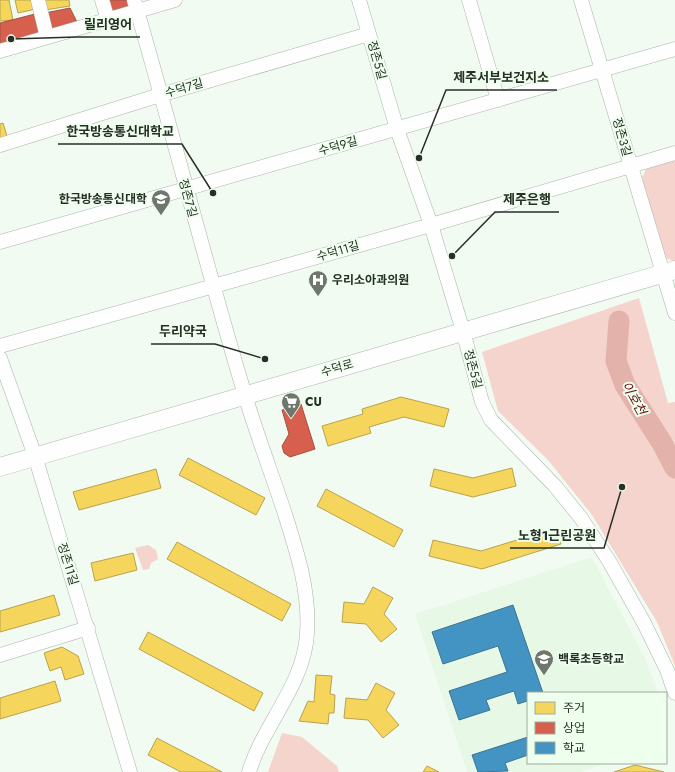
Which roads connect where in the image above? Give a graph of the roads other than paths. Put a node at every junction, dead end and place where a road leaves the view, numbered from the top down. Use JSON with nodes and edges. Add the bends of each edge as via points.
{"nodes":[{"id":1,"x":38,"y":0,"type":"edge"},
{"id":2,"x":102,"y":0,"type":"edge"},
{"id":3,"x":175,"y":0,"type":"edge"},
{"id":4,"x":359,"y":0,"type":"edge"},
{"id":5,"x":469,"y":0,"type":"edge"},
{"id":6,"x":581,"y":0,"type":"edge"},
{"id":7,"x":136,"y":6,"type":"edge"},
{"id":8,"x":108,"y":20,"type":"junction"},
{"id":9,"x":369,"y":34,"type":"junction"},
{"id":10,"x":47,"y":38,"type":"junction"},
{"id":11,"x":675,"y":49,"type":"edge"},
{"id":12,"x":0,"y":51,"type":"edge"},
{"id":13,"x":602,"y":70,"type":"junction"},
{"id":14,"x":160,"y":95,"type":"junction"},
{"id":15,"x":498,"y":100,"type":"junction"},
{"id":16,"x":397,"y":129,"type":"junction"},
{"id":17,"x":0,"y":145,"type":"edge"},
{"id":18,"x":675,"y":153,"type":"edge"},
{"id":19,"x":630,"y":165,"type":"junction"},
{"id":20,"x":186,"y":189,"type":"junction"},
{"id":21,"x":431,"y":225,"type":"junction"},
{"id":22,"x":0,"y":242,"type":"edge"},
{"id":23,"x":669,"y":272,"type":"edge"},
{"id":24,"x":212,"y":286,"type":"junction"},
{"id":25,"x":675,"y":313,"type":"edge"},
{"id":26,"x":463,"y":331,"type":"junction"},
{"id":27,"x":0,"y":346,"type":"edge"},
{"id":28,"x":0,"y":358,"type":"edge"},
{"id":29,"x":245,"y":395,"type":"junction"},
{"id":30,"x":35,"y":456,"type":"junction"},
{"id":31,"x":0,"y":467,"type":"edge"},
{"id":32,"x":88,"y":628,"type":"junction"},
{"id":33,"x":0,"y":655,"type":"edge"},
{"id":34,"x":675,"y":693,"type":"edge"},
{"id":35,"x":130,"y":772,"type":"edge"},
{"id":36,"x":249,"y":772,"type":"edge"}],
"edges":[{"from":1,"to":10,"type":"street"},
{"from":2,"to":8,"type":"street"},
{"from":3,"to":7,"type":"street"},
{"from":4,"to":9,"type":"street","name":"정존5길"},
{"from":5,"to":15,"type":"street"},
{"from":6,"to":13,"type":"street","name":"정존3길"},
{"from":7,"to":8,"type":"street"},
{"from":7,"to":14,"type":"street","name":"정존7길"},
{"from":8,"to":10,"type":"street"},
{"from":9,"to":14,"type":"street","name":"수덕7길"},
{"from":9,"to":16,"type":"street","name":"정존5길"},
{"from":10,"to":12,"type":"street"},
{"from":11,"to":13,"type":"street","name":"수덕9길"},
{"from":13,"to":15,"type":"street","name":"수덕9길"},
{"from":13,"to":19,"type":"street","name":"정존3길"},
{"from":14,"to":17,"type":"street","name":"수덕7길"},
{"from":14,"to":20,"type":"street","name":"정존7길"},
{"from":15,"to":16,"type":"street","name":"수덕9길"},
{"from":16,"to":20,"type":"street","name":"수덕9길"},
{"from":16,"to":21,"type":"street","name":"정존5길"},
{"from":18,"to":19,"type":"street","name":"수덕11길"},
{"from":19,"to":21,"type":"street","name":"수덕11길"},
{"from":19,"to":23,"type":"street","name":"정존3길"},
{"from":20,"to":22,"type":"street","name":"수덕9길"},
{"from":20,"to":24,"type":"street","name":"정존7길"},
{"from":21,"to":24,"type":"street","name":"수덕11길"},
{"from":21,"to":26,"type":"street","name":"정존5길"},
{"from":23,"to":25,"type":"street","name":"정존3길"},
{"from":23,"to":26,"type":"main road","name":"수덕로"},
{"from":24,"to":27,"type":"street","name":"수덕11길"},
{"from":24,"to":29,"type":"street","name":"정존7길"},
{"from":26,"to":29,"type":"main road","name":"수덕로"},
{"from":26,"to":34,"type":"street","name":"정존5길","via":[[482,402],[491,420],[555,486],[581,518],[644,623]]},
{"from":28,"to":30,"type":"street","name":"정존11길"},
{"from":29,"to":30,"type":"main road","name":"수덕로"},
{"from":29,"to":36,"type":"street","name":"정존7길","via":[[302,567],[308,604],[307,636],[302,658],[291,688],[258,747]]},
{"from":30,"to":31,"type":"main road","name":"수덕로"},
{"from":30,"to":32,"type":"street","name":"정존11길"},
{"from":32,"to":33,"type":"street"},
{"from":32,"to":35,"type":"street","name":"정존11길"}]}
